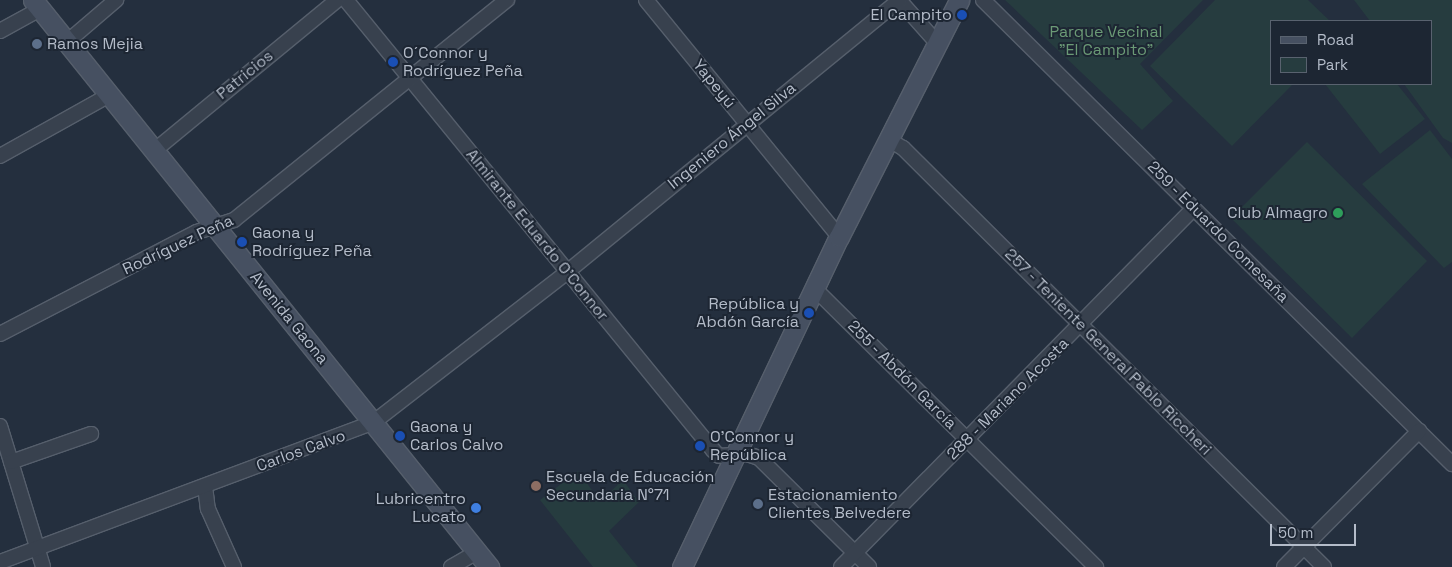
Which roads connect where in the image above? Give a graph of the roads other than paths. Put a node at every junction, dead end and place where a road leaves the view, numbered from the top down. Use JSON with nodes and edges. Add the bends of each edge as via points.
{"nodes":[{"id":1,"x":116,"y":0,"type":"edge"},
{"id":2,"x":337,"y":0,"type":"edge"},
{"id":3,"x":346,"y":0,"type":"edge"},
{"id":4,"x":507,"y":0,"type":"edge"},
{"id":5,"x":646,"y":0,"type":"edge"},
{"id":6,"x":899,"y":0,"type":"edge"},
{"id":7,"x":959,"y":0,"type":"edge"},
{"id":8,"x":983,"y":0,"type":"edge"},
{"id":9,"x":36,"y":4,"type":"edge"},
{"id":10,"x":0,"y":30,"type":"edge"},
{"id":11,"x":67,"y":42,"type":"junction"},
{"id":12,"x":937,"y":43,"type":"junction"},
{"id":13,"x":411,"y":77,"type":"junction"},
{"id":14,"x":109,"y":95,"type":"junction"},
{"id":15,"x":747,"y":124,"type":"junction"},
{"id":16,"x":889,"y":140,"type":"junction"},
{"id":17,"x":154,"y":151,"type":"junction"},
{"id":18,"x":0,"y":156,"type":"edge"},
{"id":19,"x":1194,"y":208,"type":"junction"},
{"id":20,"x":214,"y":227,"type":"junction"},
{"id":21,"x":839,"y":237,"type":"junction"},
{"id":22,"x":566,"y":273,"type":"junction"},
{"id":23,"x":814,"y":288,"type":"junction"},
{"id":24,"x":1081,"y":325,"type":"junction"},
{"id":25,"x":0,"y":334,"type":"edge"},
{"id":26,"x":374,"y":422,"type":"junction"},
{"id":27,"x":0,"y":426,"type":"edge"},
{"id":28,"x":1419,"y":432,"type":"junction"},
{"id":29,"x":91,"y":434,"type":"dead end"},
{"id":30,"x":967,"y":440,"type":"junction"},
{"id":31,"x":736,"y":456,"type":"junction"},
{"id":32,"x":11,"y":462,"type":"junction"},
{"id":33,"x":1452,"y":464,"type":"edge"},
{"id":34,"x":205,"y":486,"type":"junction"},
{"id":35,"x":1304,"y":547,"type":"junction"},
{"id":36,"x":38,"y":548,"type":"junction"},
{"id":37,"x":476,"y":552,"type":"junction"},
{"id":38,"x":855,"y":553,"type":"junction"},
{"id":39,"x":0,"y":562,"type":"edge"},
{"id":40,"x":44,"y":567,"type":"edge"},
{"id":41,"x":234,"y":567,"type":"edge"},
{"id":42,"x":451,"y":567,"type":"edge"},
{"id":43,"x":489,"y":567,"type":"edge"},
{"id":44,"x":682,"y":567,"type":"edge"},
{"id":45,"x":841,"y":567,"type":"edge"},
{"id":46,"x":869,"y":567,"type":"edge"},
{"id":47,"x":1096,"y":567,"type":"edge"},
{"id":48,"x":1284,"y":567,"type":"edge"},
{"id":49,"x":1324,"y":567,"type":"edge"}],
"edges":[{"from":1,"to":11,"type":"street"},
{"from":2,"to":17,"type":"street","name":"Patricios"},
{"from":3,"to":13,"type":"street","name":"Almirante Eduardo O'Connor"},
{"from":4,"to":13,"type":"street","name":"Rodríguez Peña"},
{"from":5,"to":15,"type":"street","name":"Yapeyú"},
{"from":6,"to":12,"type":"street"},
{"from":6,"to":15,"type":"street","name":"Ingeniero Ángel Silva"},
{"from":7,"to":12,"type":"main road"},
{"from":8,"to":19,"type":"street","name":"259 - Eduardo Comesaña"},
{"from":9,"to":10,"type":"street"},
{"from":9,"to":11,"type":"main road","name":"Avenida Gaona"},
{"from":11,"to":14,"type":"main road","name":"Avenida Gaona"},
{"from":12,"to":16,"type":"main road"},
{"from":13,"to":20,"type":"street","name":"Rodríguez Peña","via":[[234,220]]},
{"from":13,"to":22,"type":"street","name":"Almirante Eduardo O'Connor"},
{"from":14,"to":17,"type":"main road","name":"Avenida Gaona"},
{"from":14,"to":18,"type":"street"},
{"from":15,"to":21,"type":"street","name":"Yapeyú"},
{"from":15,"to":22,"type":"street","name":"Ingeniero Ángel Silva"},
{"from":16,"to":21,"type":"main road"},
{"from":16,"to":24,"type":"street","name":"257 - Teniente General Pablo Riccheri","via":[[903,148]]},
{"from":17,"to":20,"type":"main road","name":"Avenida Gaona"},
{"from":19,"to":24,"type":"street","name":"288 - Mariano Acosta"},
{"from":19,"to":28,"type":"street","name":"259 - Eduardo Comesaña"},
{"from":20,"to":25,"type":"street","name":"Rodríguez Peña","via":[[197,232]]},
{"from":20,"to":26,"type":"main road","name":"Avenida Gaona"},
{"from":21,"to":23,"type":"main road"},
{"from":22,"to":26,"type":"street","name":"Carlos Calvo"},
{"from":22,"to":31,"type":"street","name":"Almirante Eduardo O'Connor","via":[[713,450],[719,456]]},
{"from":23,"to":30,"type":"street","name":"255 - Abdón García"},
{"from":23,"to":31,"type":"main road"},
{"from":24,"to":30,"type":"street","name":"288 - Mariano Acosta"},
{"from":24,"to":35,"type":"street","name":"257 - Teniente General Pablo Riccheri"},
{"from":26,"to":34,"type":"street","name":"Carlos Calvo"},
{"from":26,"to":37,"type":"main road","name":"Avenida Gaona"},
{"from":27,"to":32,"type":"street"},
{"from":28,"to":33,"type":"street","name":"259 - Eduardo Comesaña"},
{"from":28,"to":35,"type":"street"},
{"from":29,"to":32,"type":"street"},
{"from":30,"to":38,"type":"street","name":"288 - Mariano Acosta"},
{"from":30,"to":47,"type":"street","name":"255 - Abdón García"},
{"from":31,"to":38,"type":"street","name":"Almirante Eduardo O'Connor","via":[[759,458]]},
{"from":31,"to":44,"type":"main road"},
{"from":32,"to":36,"type":"street"},
{"from":34,"to":36,"type":"street","name":"Carlos Calvo"},
{"from":34,"to":41,"type":"street","via":[[208,509]]},
{"from":35,"to":48,"type":"street"},
{"from":35,"to":49,"type":"street","name":"257 - Teniente General Pablo Riccheri"},
{"from":36,"to":39,"type":"street","name":"Carlos Calvo"},
{"from":36,"to":40,"type":"street"},
{"from":37,"to":42,"type":"street"},
{"from":37,"to":43,"type":"main road","name":"Avenida Gaona"},
{"from":38,"to":45,"type":"street","name":"288 - Mariano Acosta"},
{"from":38,"to":46,"type":"street","name":"Almirante Eduardo O'Connor"}]}
